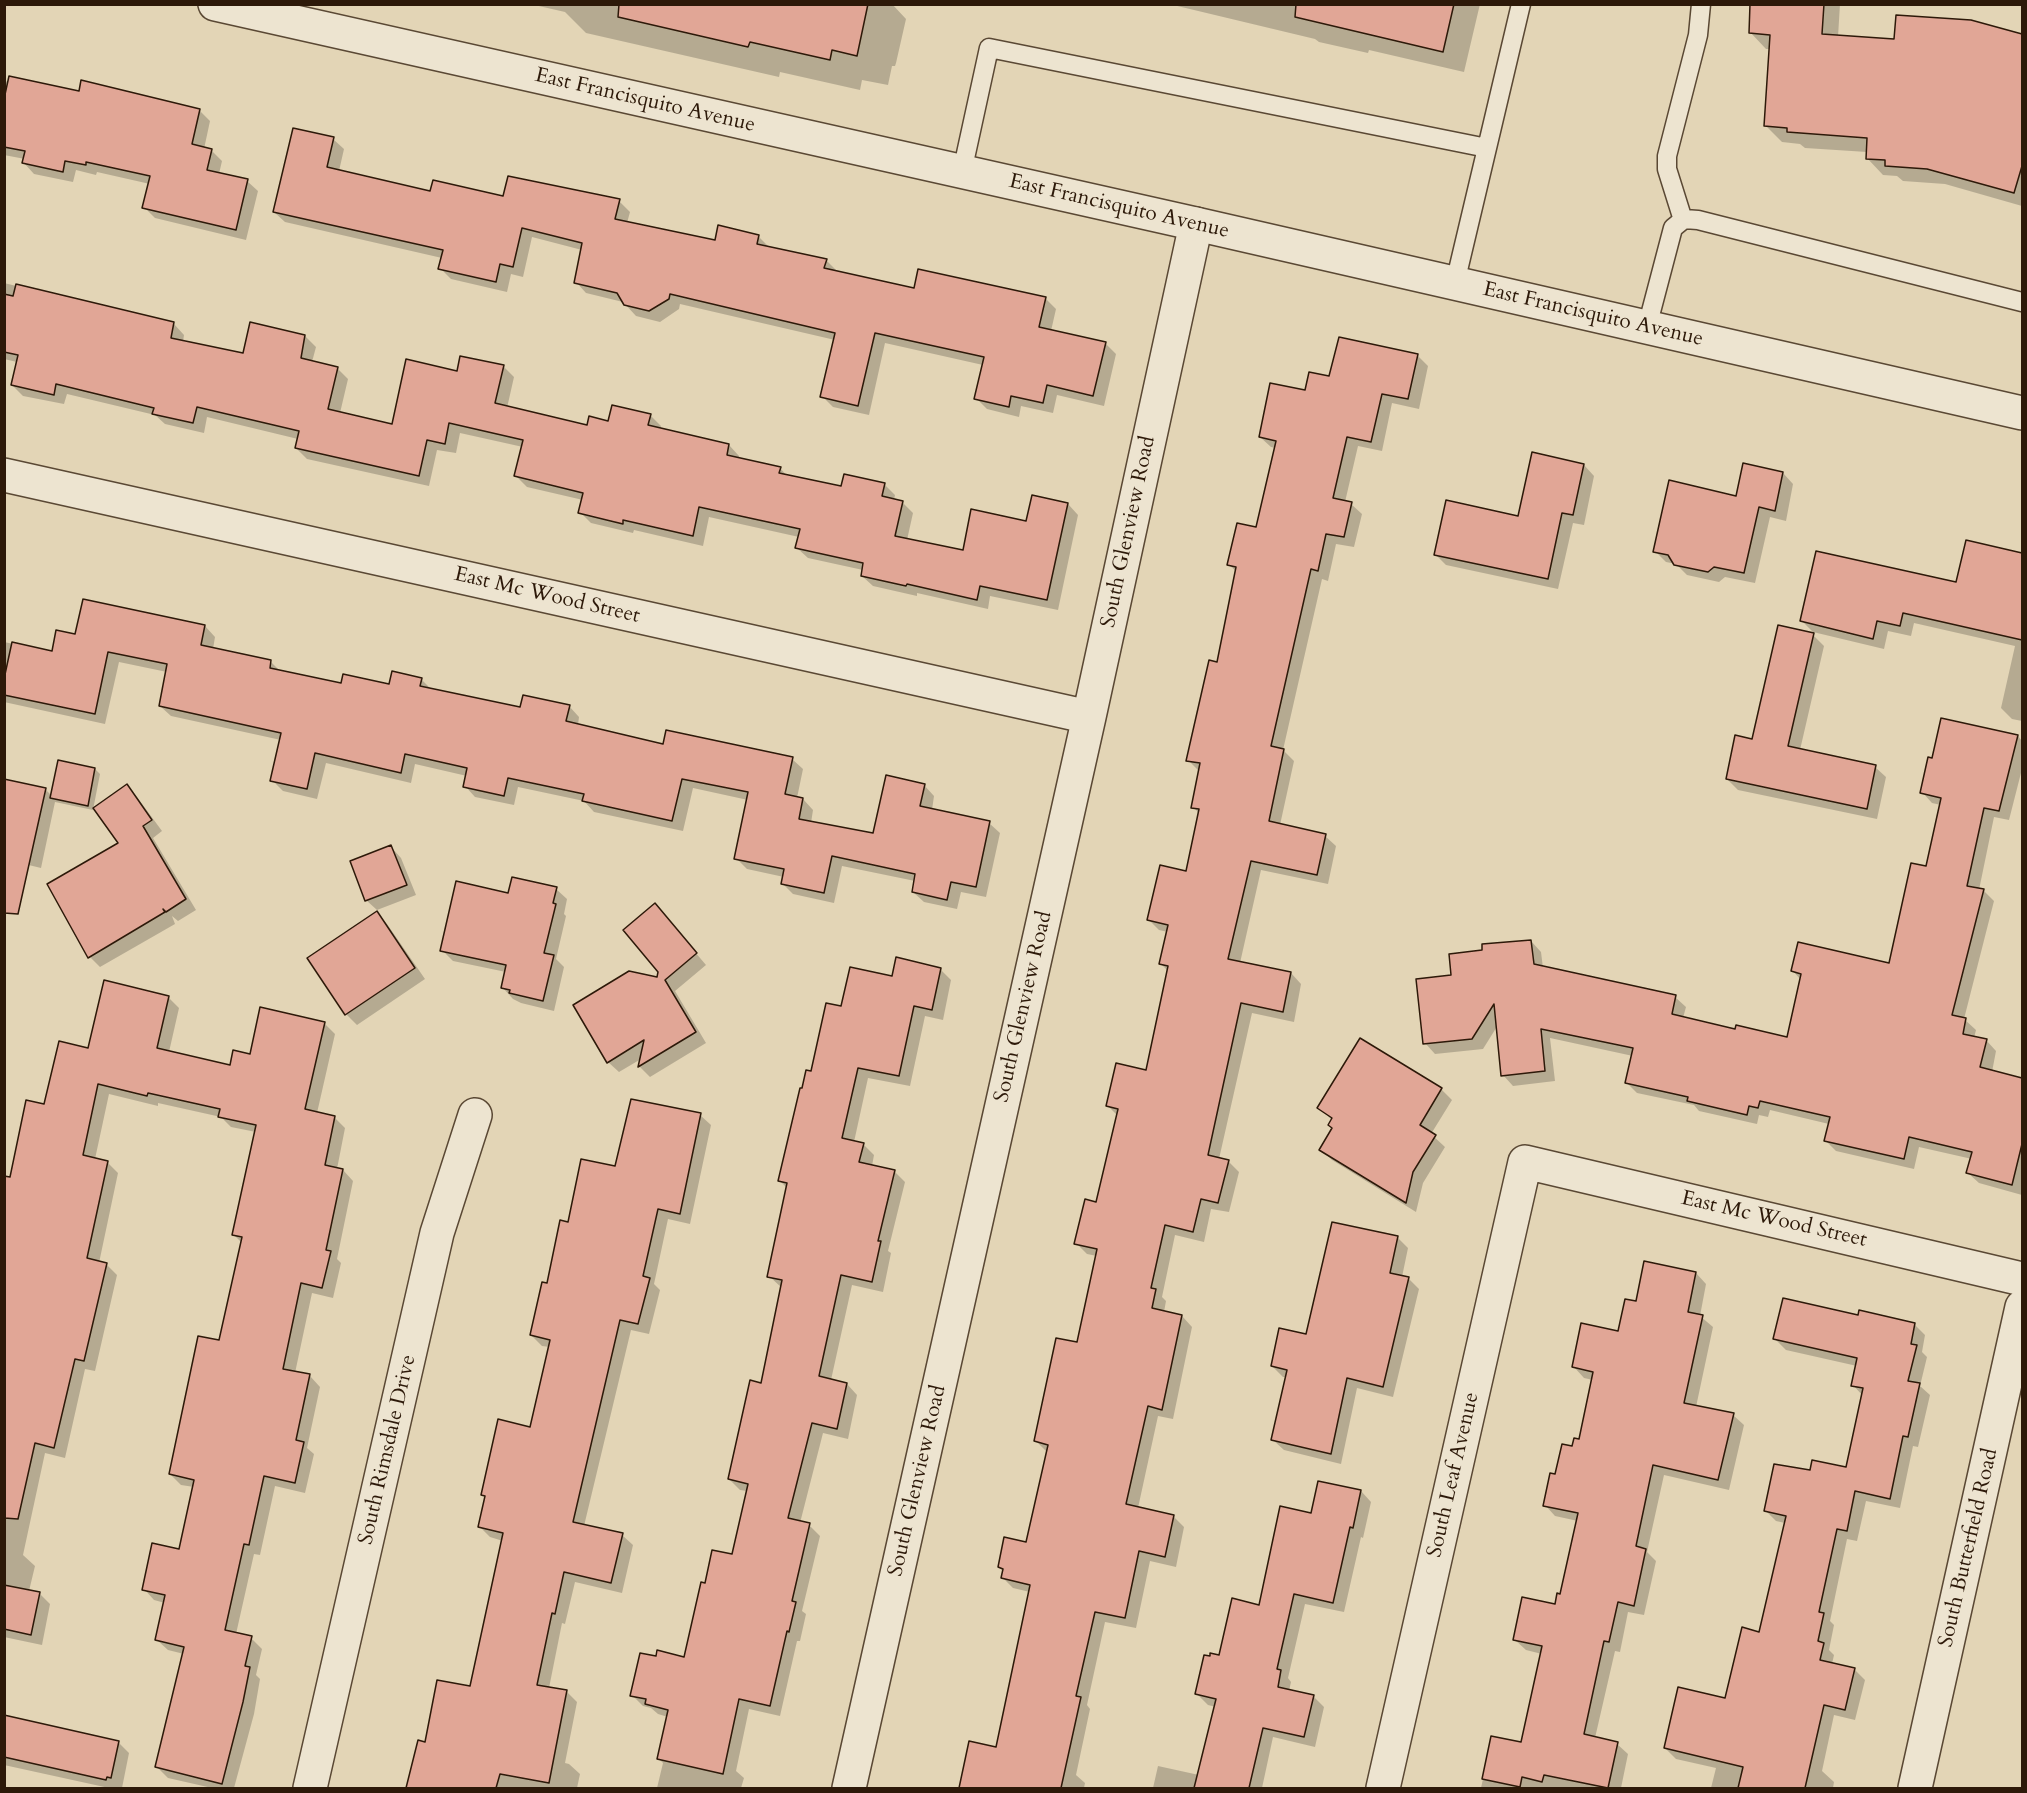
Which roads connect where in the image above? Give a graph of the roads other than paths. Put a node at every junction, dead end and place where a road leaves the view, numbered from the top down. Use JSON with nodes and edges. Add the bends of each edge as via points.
{"nodes":[{"id":1,"x":215,"y":4,"type":"edge"},
{"id":2,"x":1521,"y":4,"type":"edge"},
{"id":3,"x":1701,"y":4,"type":"edge"},
{"id":4,"x":1487,"y":148,"type":"junction"},
{"id":5,"x":962,"y":172,"type":"junction"},
{"id":6,"x":1683,"y":220,"type":"junction"},
{"id":7,"x":1196,"y":224,"type":"junction"},
{"id":8,"x":1455,"y":283,"type":"junction"},
{"id":9,"x":2022,"y":302,"type":"edge"},
{"id":10,"x":1647,"y":327,"type":"junction"},
{"id":11,"x":2022,"y":413,"type":"edge"},
{"id":12,"x":4,"y":475,"type":"edge"},
{"id":13,"x":1089,"y":717,"type":"junction"},
{"id":14,"x":475,"y":1115,"type":"dead end"},
{"id":15,"x":1525,"y":1162,"type":"joint"},
{"id":16,"x":2022,"y":1279,"type":"edge"},
{"id":17,"x":2022,"y":1307,"type":"edge"},
{"id":18,"x":310,"y":1788,"type":"edge"},
{"id":19,"x":849,"y":1788,"type":"edge"},
{"id":20,"x":1383,"y":1788,"type":"edge"},
{"id":21,"x":1915,"y":1788,"type":"edge"}],
"edges":[{"from":1,"to":5,"type":"street","name":"East Francisquito Avenue"},
{"from":2,"to":4,"type":"lane"},
{"from":3,"to":6,"type":"lane","via":[[1698,35],[1667,156],[1667,169]]},
{"from":4,"to":5,"type":"lane","via":[[990,48]]},
{"from":4,"to":8,"type":"lane"},
{"from":5,"to":7,"type":"street","name":"East Francisquito Avenue"},
{"from":6,"to":9,"type":"lane","via":[[1698,220]]},
{"from":6,"to":10,"type":"lane","via":[[1672,228]]},
{"from":7,"to":8,"type":"street","name":"East Francisquito Avenue"},
{"from":7,"to":13,"type":"street","name":"South Glenview Road"},
{"from":8,"to":10,"type":"street","name":"East Francisquito Avenue"},
{"from":10,"to":11,"type":"street","name":"East Francisquito Avenue"},
{"from":12,"to":13,"type":"street","name":"East Mc Wood Street"},
{"from":13,"to":19,"type":"street","name":"South Glenview Road"},
{"from":14,"to":18,"type":"street","name":"South Rimsdale Drive","via":[[437,1233]]},
{"from":15,"to":16,"type":"street","name":"East Mc Wood Street"},
{"from":15,"to":20,"type":"street","name":"South Leaf Avenue"},
{"from":17,"to":21,"type":"street","name":"South Butterfield Road"}]}
